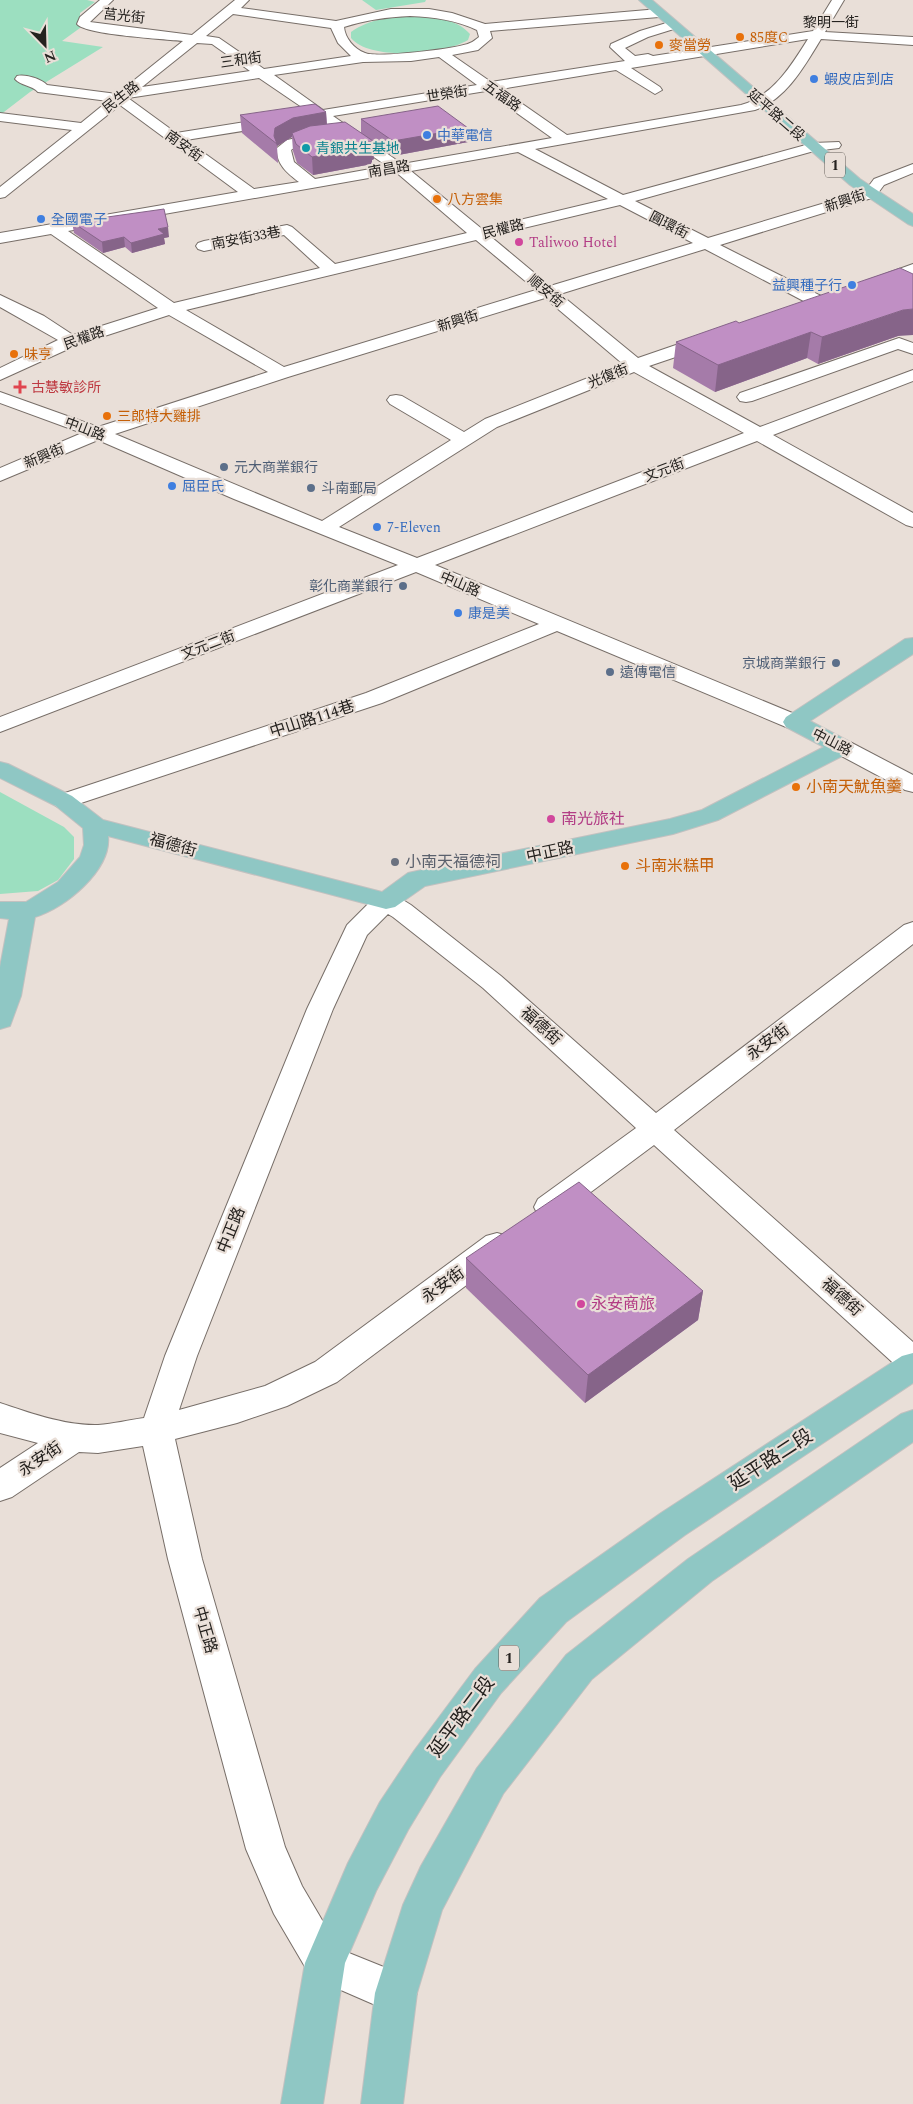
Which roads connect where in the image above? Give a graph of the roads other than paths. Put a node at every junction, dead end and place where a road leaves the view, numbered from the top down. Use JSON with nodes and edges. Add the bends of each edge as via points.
{"nodes":[{"id":1,"x":107,"y":0,"type":"edge"},
{"id":2,"x":243,"y":0,"type":"edge"},
{"id":3,"x":645,"y":0,"type":"edge"},
{"id":4,"x":664,"y":0,"type":"edge"},
{"id":5,"x":838,"y":0,"type":"edge"},
{"id":6,"x":433,"y":6,"type":"edge"},
{"id":7,"x":230,"y":10,"type":"junction"},
{"id":8,"x":659,"y":13,"type":"junction"},
{"id":9,"x":692,"y":24,"type":"dead end"},
{"id":10,"x":337,"y":25,"type":"junction"},
{"id":11,"x":673,"y":25,"type":"junction"},
{"id":12,"x":483,"y":28,"type":"junction"},
{"id":13,"x":817,"y":34,"type":"junction"},
{"id":14,"x":706,"y":36,"type":"dead end"},
{"id":15,"x":196,"y":38,"type":"junction"},
{"id":16,"x":913,"y":41,"type":"edge"},
{"id":17,"x":720,"y":48,"type":"junction"},
{"id":18,"x":702,"y":51,"type":"junction"},
{"id":19,"x":441,"y":53,"type":"junction"},
{"id":20,"x":363,"y":58,"type":"junction"},
{"id":21,"x":738,"y":62,"type":"dead end"},
{"id":22,"x":619,"y":66,"type":"junction"},
{"id":23,"x":262,"y":74,"type":"junction"},
{"id":24,"x":22,"y":79,"type":"dead end"},
{"id":25,"x":489,"y":87,"type":"junction"},
{"id":26,"x":655,"y":90,"type":"dead end"},
{"id":27,"x":771,"y":90,"type":"junction"},
{"id":28,"x":122,"y":96,"type":"junction"},
{"id":29,"x":762,"y":102,"type":"junction"},
{"id":30,"x":788,"y":105,"type":"dead end"},
{"id":31,"x":321,"y":115,"type":"junction"},
{"id":32,"x":0,"y":117,"type":"edge"},
{"id":33,"x":82,"y":128,"type":"junction"},
{"id":34,"x":816,"y":130,"type":"dead end"},
{"id":35,"x":349,"y":133,"type":"junction"},
{"id":36,"x":173,"y":138,"type":"junction"},
{"id":37,"x":563,"y":140,"type":"junction"},
{"id":38,"x":519,"y":147,"type":"junction"},
{"id":39,"x":813,"y":147,"type":"junction"},
{"id":40,"x":838,"y":148,"type":"joint"},
{"id":41,"x":398,"y":168,"type":"junction"},
{"id":42,"x":913,"y":168,"type":"edge"},
{"id":43,"x":311,"y":183,"type":"junction"},
{"id":44,"x":874,"y":184,"type":"junction"},
{"id":45,"x":249,"y":193,"type":"junction"},
{"id":46,"x":0,"y":194,"type":"edge"},
{"id":47,"x":621,"y":200,"type":"junction"},
{"id":48,"x":913,"y":205,"type":"edge"},
{"id":49,"x":913,"y":221,"type":"edge"},
{"id":50,"x":53,"y":228,"type":"junction"},
{"id":51,"x":479,"y":235,"type":"junction"},
{"id":52,"x":0,"y":238,"type":"edge"},
{"id":53,"x":706,"y":244,"type":"junction"},
{"id":54,"x":204,"y":246,"type":"dead end"},
{"id":55,"x":913,"y":269,"type":"edge"},
{"id":56,"x":332,"y":270,"type":"junction"},
{"id":57,"x":857,"y":289,"type":"edge"},
{"id":58,"x":548,"y":294,"type":"junction"},
{"id":59,"x":838,"y":295,"type":"edge"},
{"id":60,"x":0,"y":300,"type":"edge"},
{"id":61,"x":819,"y":302,"type":"junction"},
{"id":62,"x":801,"y":308,"type":"edge"},
{"id":63,"x":171,"y":309,"type":"junction"},
{"id":64,"x":727,"y":334,"type":"edge"},
{"id":65,"x":70,"y":341,"type":"junction"},
{"id":66,"x":913,"y":349,"type":"edge"},
{"id":67,"x":636,"y":365,"type":"junction"},
{"id":68,"x":282,"y":373,"type":"junction"},
{"id":69,"x":808,"y":374,"type":"junction"},
{"id":70,"x":0,"y":375,"type":"edge"},
{"id":71,"x":913,"y":375,"type":"edge"},
{"id":72,"x":0,"y":396,"type":"edge"},
{"id":73,"x":746,"y":397,"type":"dead end"},
{"id":74,"x":854,"y":398,"type":"junction"},
{"id":75,"x":396,"y":400,"type":"dead end"},
{"id":76,"x":98,"y":433,"type":"junction"},
{"id":77,"x":758,"y":434,"type":"junction"},
{"id":78,"x":464,"y":440,"type":"junction"},
{"id":79,"x":0,"y":474,"type":"edge"},
{"id":80,"x":913,"y":521,"type":"edge"},
{"id":81,"x":324,"y":528,"type":"junction"},
{"id":82,"x":416,"y":565,"type":"junction"},
{"id":83,"x":556,"y":624,"type":"junction"},
{"id":84,"x":913,"y":644,"type":"edge"},
{"id":85,"x":794,"y":722,"type":"junction"},
{"id":86,"x":0,"y":725,"type":"edge"},
{"id":87,"x":842,"y":747,"type":"junction"},
{"id":88,"x":0,"y":769,"type":"edge"},
{"id":89,"x":913,"y":785,"type":"edge"},
{"id":90,"x":64,"y":801,"type":"junction"},
{"id":91,"x":95,"y":825,"type":"junction"},
{"id":92,"x":386,"y":901,"type":"junction"},
{"id":93,"x":12,"y":911,"type":"edge"},
{"id":94,"x":913,"y":931,"type":"edge"},
{"id":95,"x":0,"y":1020,"type":"edge"},
{"id":96,"x":655,"y":1129,"type":"junction"},
{"id":97,"x":913,"y":1362,"type":"edge"},
{"id":98,"x":913,"y":1366,"type":"edge"},
{"id":99,"x":0,"y":1417,"type":"edge"},
{"id":100,"x":913,"y":1424,"type":"edge"},
{"id":101,"x":156,"y":1430,"type":"junction"},
{"id":102,"x":74,"y":1437,"type":"junction"},
{"id":103,"x":0,"y":1486,"type":"edge"},
{"id":104,"x":325,"y":1963,"type":"junction"},
{"id":105,"x":396,"y":1993,"type":"junction"},
{"id":106,"x":302,"y":2104,"type":"edge"},
{"id":107,"x":382,"y":2104,"type":"edge"}],
"edges":[{"from":1,"to":15,"type":"street","name":"莒光街","via":[[83,24]]},
{"from":2,"to":7,"type":"street","name":"民生路"},
{"from":3,"to":8,"type":"main road","name":"延平路二段","number":"1"},
{"from":4,"to":9,"type":"main road"},
{"from":5,"to":13,"type":"street","name":"南昌路"},
{"from":6,"to":10,"type":"street","via":[[357,18]]},
{"from":6,"to":12,"type":"street"},
{"from":7,"to":10,"type":"street"},
{"from":7,"to":15,"type":"street","name":"民生路"},
{"from":8,"to":11,"type":"main road","name":"延平路二段","number":"1"},
{"from":8,"to":12,"type":"street"},
{"from":10,"to":20,"type":"street","via":[[337,33],[345,45]]},
{"from":11,"to":18,"type":"main road","name":"延平路二段","number":"1"},
{"from":11,"to":18,"type":"street","via":[[616,47],[632,60]]},
{"from":12,"to":19,"type":"street","name":"三和街","via":[[486,38],[481,43]]},
{"from":13,"to":16,"type":"street","name":"黎明一街"},
{"from":13,"to":17,"type":"street","name":"黎明一街"},
{"from":13,"to":27,"type":"street","name":"南昌路"},
{"from":14,"to":17,"type":"main road"},
{"from":15,"to":23,"type":"street","name":"順安街","via":[[215,42]]},
{"from":15,"to":28,"type":"street","name":"民生路"},
{"from":17,"to":18,"type":"street","name":"世榮街"},
{"from":17,"to":21,"type":"main road"},
{"from":18,"to":22,"type":"street","name":"世榮街"},
{"from":18,"to":29,"type":"main road","name":"延平路二段","number":"1"},
{"from":19,"to":20,"type":"street","name":"三和街"},
{"from":19,"to":25,"type":"street","name":"五福路"},
{"from":20,"to":23,"type":"street","name":"三和街"},
{"from":22,"to":25,"type":"street","name":"世榮街"},
{"from":22,"to":26,"type":"street"},
{"from":23,"to":28,"type":"street","name":"三和街"},
{"from":23,"to":31,"type":"street","name":"順安街"},
{"from":24,"to":28,"type":"street","via":[[43,89]]},
{"from":25,"to":31,"type":"street","name":"世榮街"},
{"from":25,"to":37,"type":"street","name":"五福路"},
{"from":27,"to":29,"type":"street","name":"南昌路"},
{"from":27,"to":30,"type":"main road","name":"延平路二段"},
{"from":28,"to":33,"type":"street","name":"民生路"},
{"from":28,"to":36,"type":"street","name":"南安街"},
{"from":29,"to":37,"type":"street","name":"南昌路","via":[[742,109]]},
{"from":29,"to":39,"type":"main road","name":"延平路二段","number":"1"},
{"from":31,"to":35,"type":"street","name":"順安街"},
{"from":31,"to":36,"type":"street","name":"世榮街"},
{"from":32,"to":33,"type":"street"},
{"from":33,"to":46,"type":"street","name":"民生路"},
{"from":34,"to":40,"type":"main road","name":"延平路二段","number":"1"},
{"from":35,"to":41,"type":"street","name":"順安街"},
{"from":35,"to":43,"type":"street","via":[[292,142],[284,148],[288,166]]},
{"from":36,"to":45,"type":"street","name":"南安街"},
{"from":37,"to":38,"type":"street","name":"南昌路"},
{"from":38,"to":41,"type":"street","name":"南昌路"},
{"from":38,"to":47,"type":"street","name":"圓環街"},
{"from":39,"to":40,"type":"street","name":"民權路"},
{"from":39,"to":44,"type":"main road","name":"延平路二段","number":"1"},
{"from":39,"to":47,"type":"street","name":"民權路"},
{"from":41,"to":43,"type":"street","name":"南昌路"},
{"from":41,"to":51,"type":"street","name":"順安街"},
{"from":42,"to":44,"type":"street","name":"新興街"},
{"from":43,"to":45,"type":"street","name":"南昌路"},
{"from":44,"to":48,"type":"main road","name":"延平路二段","number":"1"},
{"from":44,"to":49,"type":"main road","name":"延平路二段","number":"1"},
{"from":44,"to":53,"type":"street","name":"新興街"},
{"from":45,"to":50,"type":"street","name":"南昌路"},
{"from":47,"to":51,"type":"street","name":"民權路"},
{"from":47,"to":53,"type":"street","name":"圓環街"},
{"from":50,"to":52,"type":"street","name":"南昌路"},
{"from":50,"to":63,"type":"street"},
{"from":51,"to":56,"type":"street","name":"民權路"},
{"from":51,"to":58,"type":"street","name":"順安街"},
{"from":53,"to":58,"type":"street","name":"新興街"},
{"from":53,"to":61,"type":"street","name":"圓環街"},
{"from":54,"to":56,"type":"street","name":"南安街33巷","via":[[287,230]]},
{"from":55,"to":57,"type":"street"},
{"from":56,"to":63,"type":"street","name":"民權路"},
{"from":58,"to":67,"type":"street","name":"順安街"},
{"from":58,"to":68,"type":"street","name":"新興街"},
{"from":59,"to":61,"type":"street"},
{"from":60,"to":65,"type":"street"},
{"from":61,"to":62,"type":"street"},
{"from":63,"to":65,"type":"street","name":"民權路"},
{"from":63,"to":68,"type":"street"},
{"from":64,"to":67,"type":"street","name":"光復街"},
{"from":65,"to":70,"type":"street","name":"民權路"},
{"from":66,"to":69,"type":"street","via":[[899,342]]},
{"from":67,"to":77,"type":"street","name":"順安街"},
{"from":67,"to":78,"type":"street","name":"光復街","via":[[491,423]]},
{"from":68,"to":76,"type":"street","name":"新興街"},
{"from":69,"to":73,"type":"street"},
{"from":69,"to":74,"type":"street"},
{"from":71,"to":74,"type":"street","name":"文元街"},
{"from":72,"to":76,"type":"street","name":"中山路"},
{"from":74,"to":77,"type":"street","name":"文元街"},
{"from":75,"to":78,"type":"street"},
{"from":76,"to":79,"type":"street","name":"新興街"},
{"from":76,"to":81,"type":"street","name":"中山路"},
{"from":77,"to":80,"type":"street","name":"順安街"},
{"from":77,"to":82,"type":"street","name":"文元街"},
{"from":78,"to":81,"type":"street","name":"光復街"},
{"from":81,"to":82,"type":"street","name":"中山路"},
{"from":82,"to":83,"type":"street","name":"中山路"},
{"from":82,"to":86,"type":"street","name":"文元二街"},
{"from":83,"to":85,"type":"street","name":"中山路"},
{"from":83,"to":90,"type":"street","name":"中山路114巷","via":[[374,698]]},
{"from":84,"to":85,"type":"main road"},
{"from":85,"to":87,"type":"main road","name":"中山路"},
{"from":87,"to":89,"type":"street","name":"中山路"},
{"from":87,"to":92,"type":"main road","name":"中正路","via":[[710,815],[673,826],[417,879]]},
{"from":88,"to":90,"type":"main road","name":"福德街"},
{"from":90,"to":91,"type":"main road","name":"福德街"},
{"from":91,"to":92,"type":"main road","name":"福德街"},
{"from":91,"to":93,"type":"main road","via":[[96,846],[89,864],[43,905]]},
{"from":92,"to":96,"type":"street","name":"福德街","via":[[492,982]]},
{"from":92,"to":101,"type":"street","name":"中正路","via":[[356,931],[320,1009],[181,1356]]},
{"from":93,"to":95,"type":"main road","via":[[8,996]]},
{"from":94,"to":96,"type":"street","name":"永安街"},
{"from":96,"to":97,"type":"street","name":"福德街"},
{"from":96,"to":101,"type":"street","name":"永安街","via":[[326,1372],[275,1396],[237,1409]]},
{"from":98,"to":104,"type":"main road","name":"延平路二段","number":"1","via":[[673,1524],[553,1610],[488,1681],[427,1764],[394,1816],[362,1877]]},
{"from":99,"to":102,"type":"street"},
{"from":100,"to":105,"type":"main road","via":[[700,1570],[579,1667],[490,1781],[423,1905]]},
{"from":101,"to":102,"type":"street","name":"永安街","via":[[98,1439]]},
{"from":101,"to":104,"type":"street","name":"中正路","via":[[185,1560],[266,1849],[288,1900]]},
{"from":102,"to":103,"type":"street","name":"永安街"},
{"from":104,"to":105,"type":"street"},
{"from":104,"to":106,"type":"main road","name":"延平路二段","number":"1"},
{"from":105,"to":107,"type":"main road"}]}
